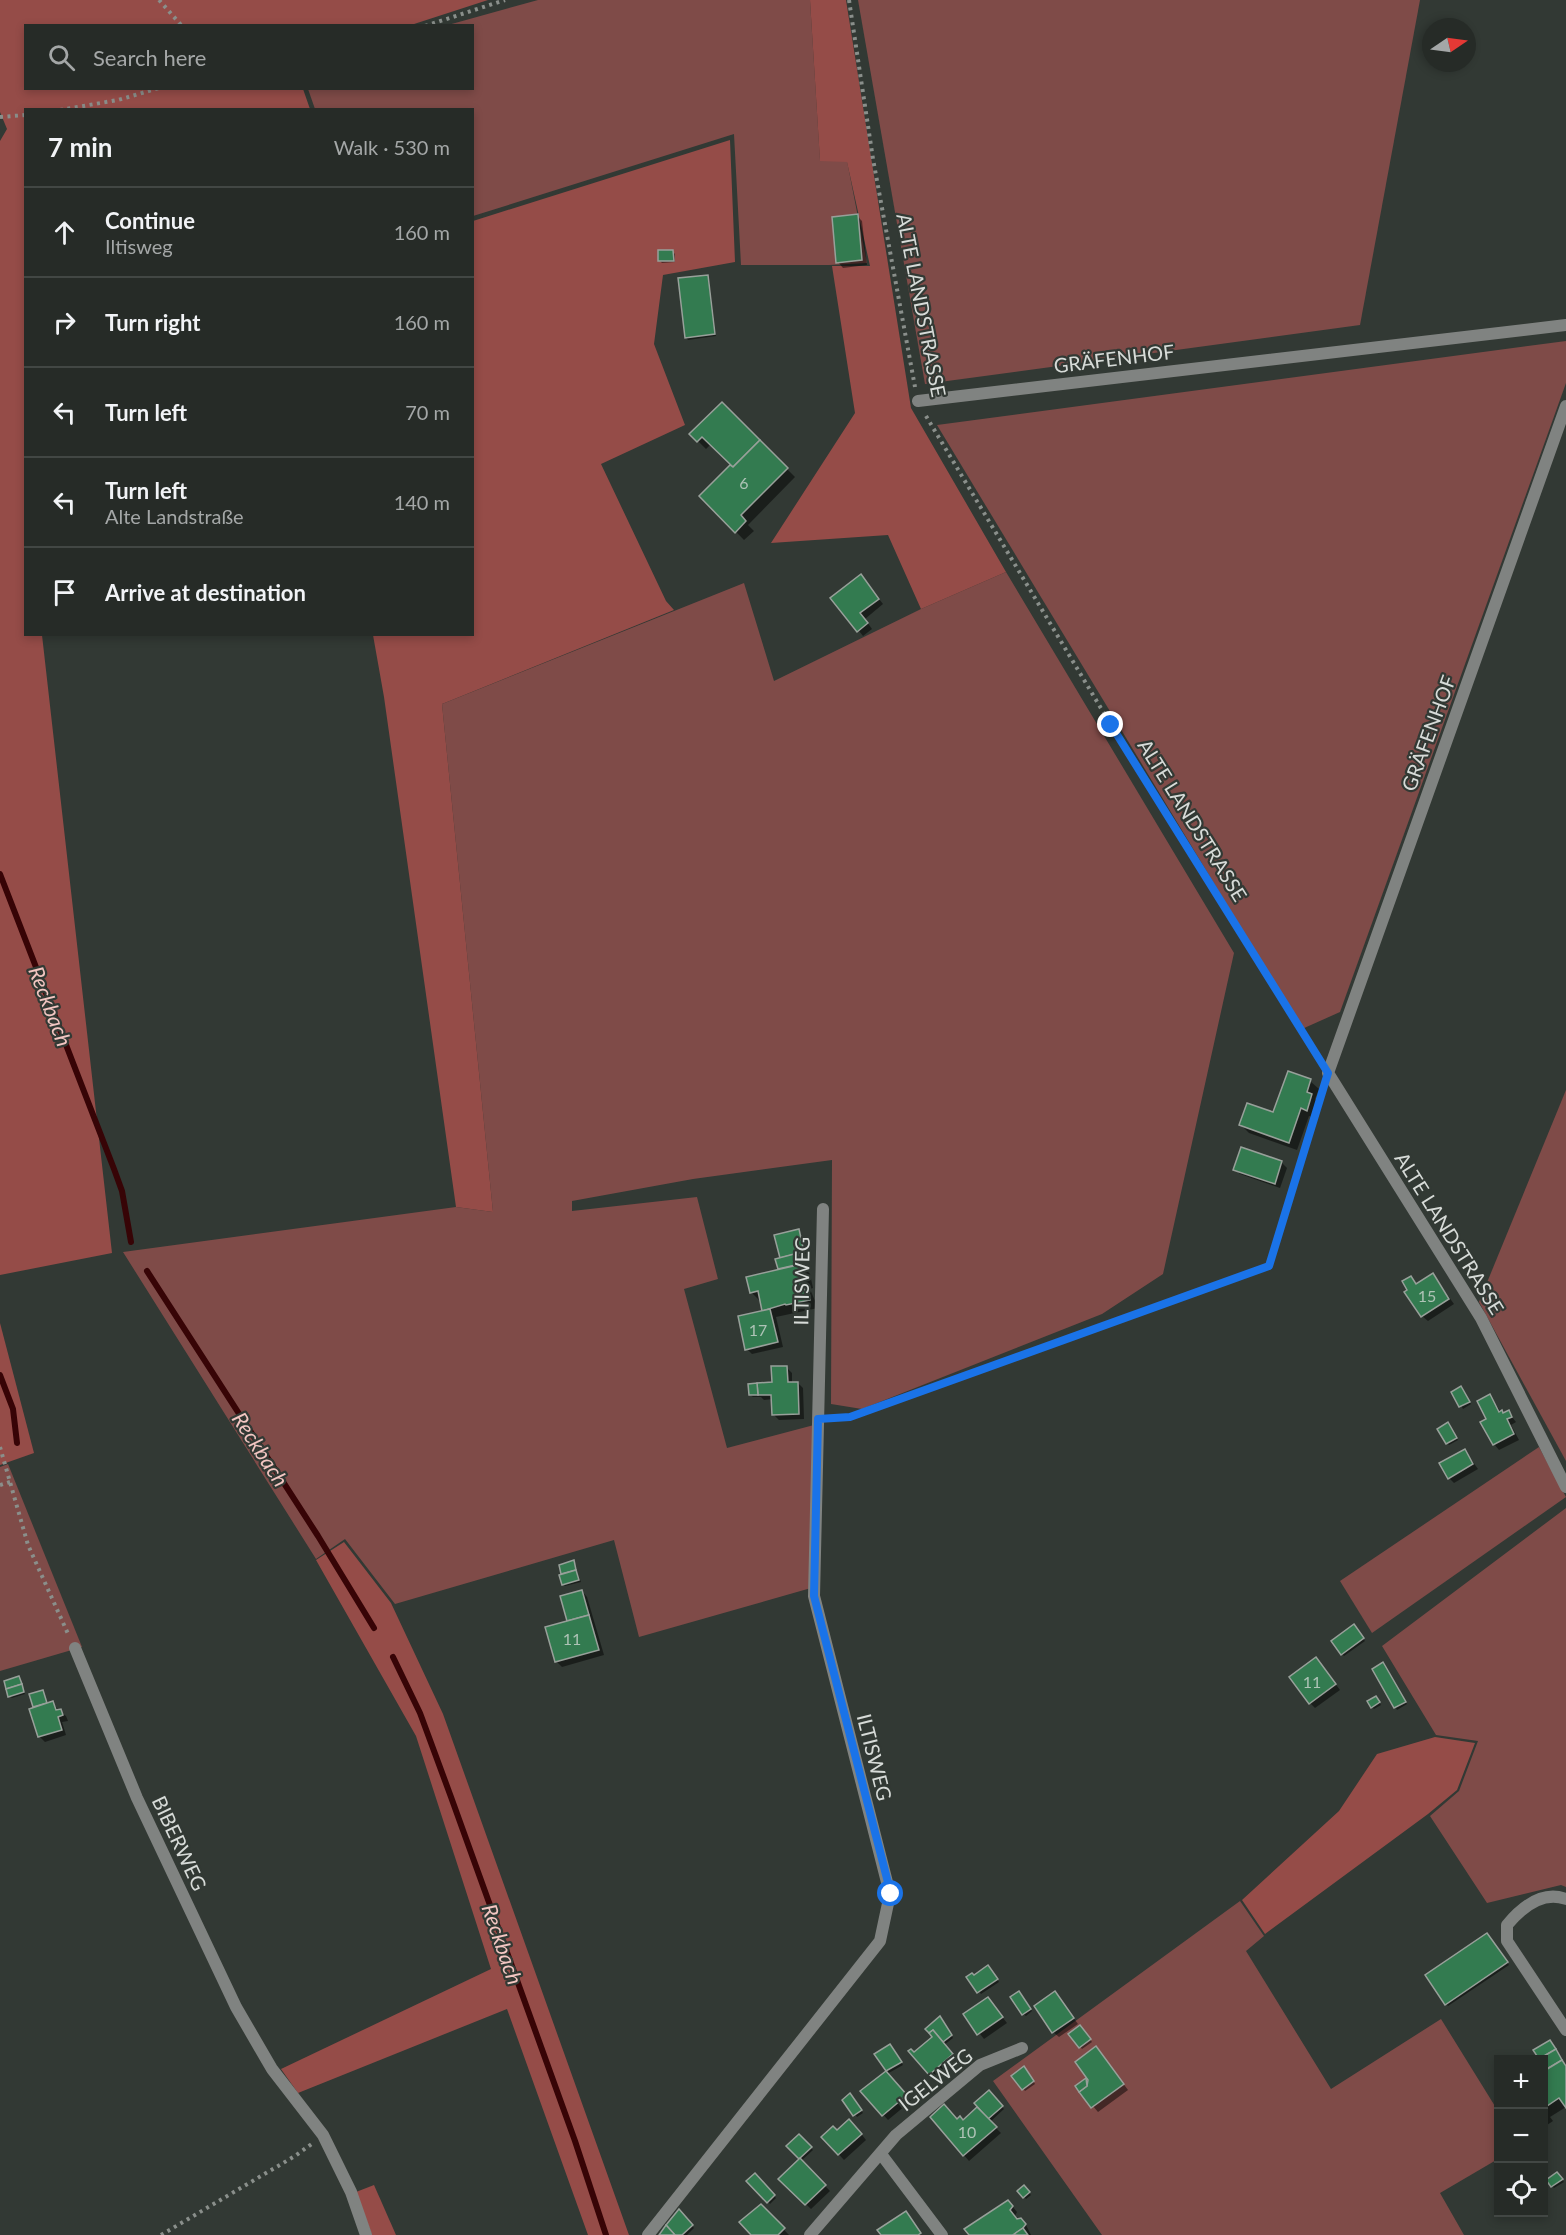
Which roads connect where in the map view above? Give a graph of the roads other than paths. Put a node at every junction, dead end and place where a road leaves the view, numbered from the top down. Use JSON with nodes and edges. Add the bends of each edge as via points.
{"nodes":[{"id":1,"x":1566,"y":325,"type":"edge"},
{"id":2,"x":918,"y":401,"type":"road end"},
{"id":3,"x":1566,"y":406,"type":"edge"},
{"id":4,"x":1328,"y":1073,"type":"joint"},
{"id":5,"x":823,"y":1209,"type":"dead end"},
{"id":6,"x":1566,"y":1487,"type":"edge"},
{"id":7,"x":75,"y":1648,"type":"road end"},
{"id":8,"x":1566,"y":1899,"type":"edge"},
{"id":9,"x":1566,"y":2030,"type":"edge"},
{"id":10,"x":1022,"y":2048,"type":"dead end"},
{"id":11,"x":881,"y":2154,"type":"junction"},
{"id":12,"x":366,"y":2235,"type":"edge"},
{"id":13,"x":648,"y":2235,"type":"edge"},
{"id":14,"x":810,"y":2235,"type":"edge"},
{"id":15,"x":942,"y":2235,"type":"edge"}],
"edges":[{"from":1,"to":2,"type":"street","name":"GRÄFENHOF"},
{"from":3,"to":4,"type":"street","name":"GRÄFENHOF"},
{"from":4,"to":6,"type":"street","name":"ALTE LANDSTRASSE","via":[[1481,1318]]},
{"from":5,"to":13,"type":"street","name":"ILTISWEG","via":[[814,1596],[891,1894],[880,1941]]},
{"from":7,"to":12,"type":"street","name":"BIBERWEG","via":[[137,1798],[236,2007],[272,2069],[323,2135],[351,2192]]},
{"from":8,"to":9,"type":"street","via":[[1539,1898],[1521,1908],[1507,1924],[1508,1941]]},
{"from":10,"to":11,"type":"street","name":"IGELWEG","via":[[980,2065],[896,2135]]},
{"from":11,"to":14,"type":"street","name":"IGELWEG"},
{"from":11,"to":15,"type":"street"}]}
